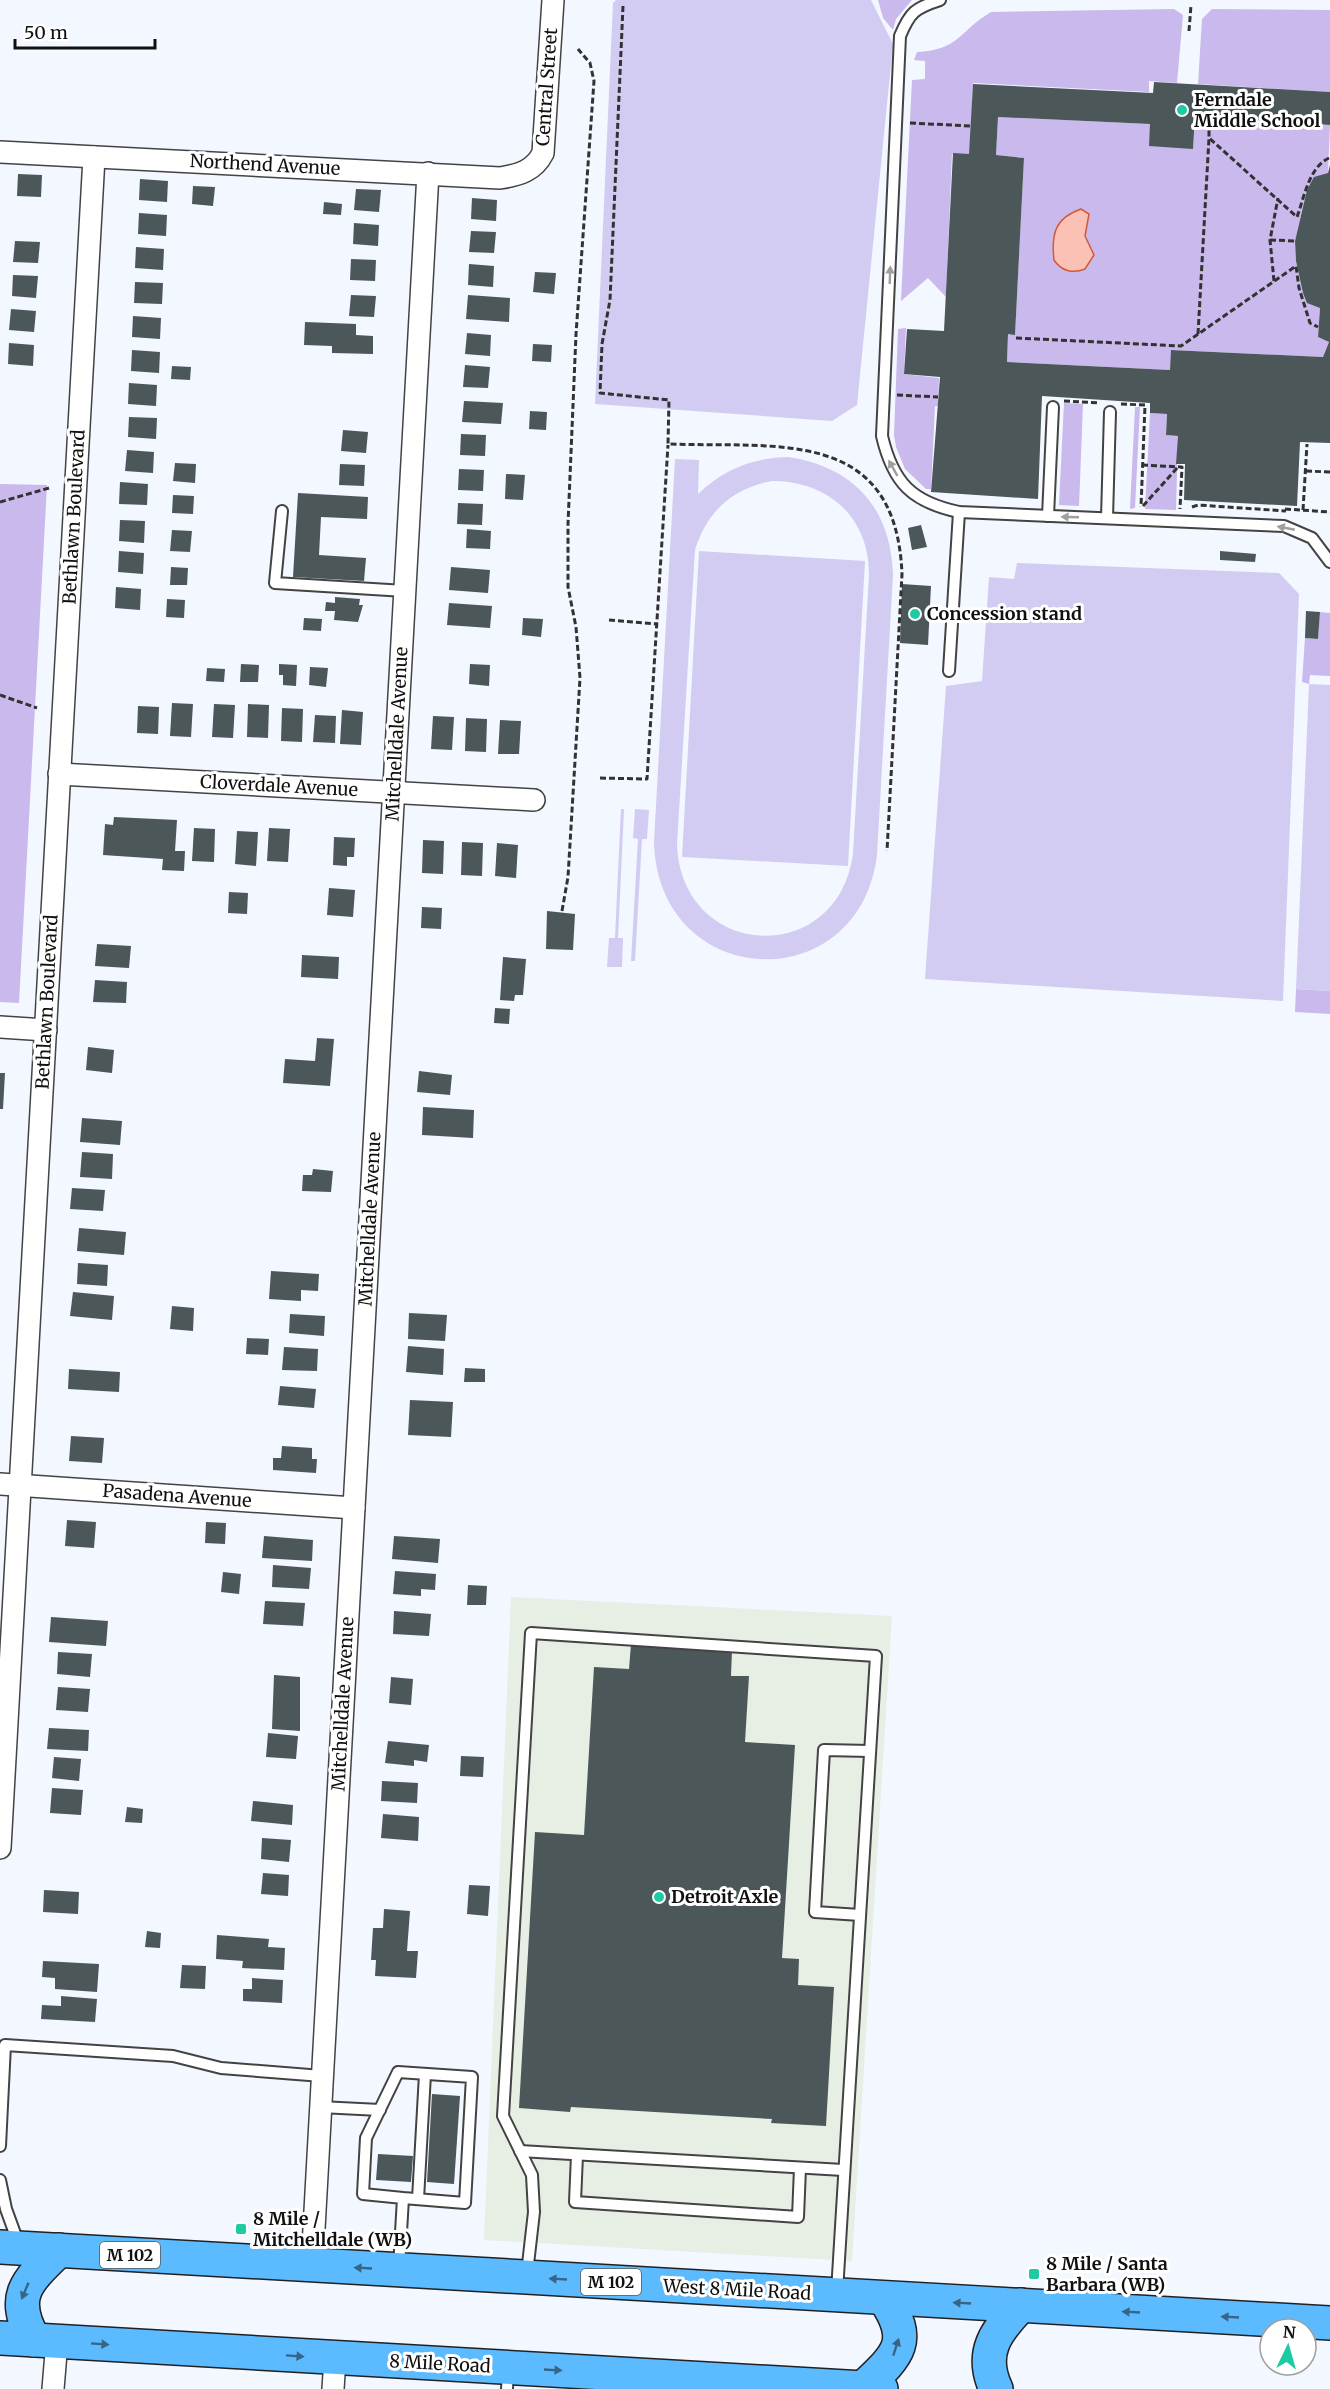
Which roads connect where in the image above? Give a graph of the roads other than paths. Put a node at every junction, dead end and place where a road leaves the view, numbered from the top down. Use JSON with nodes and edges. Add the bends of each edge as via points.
{"nodes":[{"id":1,"x":553,"y":0,"type":"edge"},
{"id":2,"x":940,"y":0,"type":"edge"},
{"id":3,"x":0,"y":152,"type":"edge"},
{"id":4,"x":94,"y":157,"type":"junction"},
{"id":5,"x":529,"y":170,"type":"joint"},
{"id":6,"x":428,"y":173,"type":"junction"},
{"id":7,"x":1053,"y":407,"type":"dead end"},
{"id":8,"x":1110,"y":412,"type":"dead end"},
{"id":9,"x":282,"y":511,"type":"dead end"},
{"id":10,"x":959,"y":512,"type":"junction"},
{"id":11,"x":1048,"y":516,"type":"junction"},
{"id":12,"x":1107,"y":518,"type":"junction"},
{"id":13,"x":1328,"y":552,"type":"edge"},
{"id":14,"x":405,"y":591,"type":"junction"},
{"id":15,"x":949,"y":671,"type":"dead end"},
{"id":16,"x":59,"y":774,"type":"junction"},
{"id":17,"x":394,"y":792,"type":"junction"},
{"id":18,"x":534,"y":800,"type":"dead end"},
{"id":19,"x":0,"y":1027,"type":"edge"},
{"id":20,"x":46,"y":1030,"type":"junction"},
{"id":21,"x":10,"y":1485,"type":"edge"},
{"id":22,"x":354,"y":1508,"type":"junction"},
{"id":23,"x":870,"y":1751,"type":"junction"},
{"id":24,"x":0,"y":1848,"type":"edge"},
{"id":25,"x":860,"y":1916,"type":"junction"},
{"id":26,"x":425,"y":2074,"type":"junction"},
{"id":27,"x":322,"y":2076,"type":"junction"},
{"id":28,"x":320,"y":2107,"type":"junction"},
{"id":29,"x":380,"y":2110,"type":"junction"},
{"id":30,"x":0,"y":2146,"type":"edge"},
{"id":31,"x":520,"y":2151,"type":"junction"},
{"id":32,"x":577,"y":2155,"type":"junction"},
{"id":33,"x":800,"y":2168,"type":"junction"},
{"id":34,"x":843,"y":2170,"type":"junction"},
{"id":35,"x":0,"y":2180,"type":"edge"},
{"id":36,"x":403,"y":2198,"type":"junction"},
{"id":37,"x":418,"y":2199,"type":"junction"},
{"id":38,"x":10,"y":2248,"type":"edge"},
{"id":39,"x":59,"y":2250,"type":"junction"},
{"id":40,"x":312,"y":2265,"type":"junction"},
{"id":41,"x":399,"y":2270,"type":"junction"},
{"id":42,"x":526,"y":2277,"type":"junction"},
{"id":43,"x":837,"y":2295,"type":"junction"},
{"id":44,"x":884,"y":2298,"type":"junction"},
{"id":45,"x":1021,"y":2305,"type":"junction"},
{"id":46,"x":1330,"y":2323,"type":"edge"},
{"id":47,"x":0,"y":2338,"type":"edge"},
{"id":48,"x":46,"y":2340,"type":"junction"},
{"id":49,"x":334,"y":2374,"type":"edge"},
{"id":50,"x":508,"y":2378,"type":"edge"},
{"id":51,"x":611,"y":2381,"type":"edge"},
{"id":52,"x":665,"y":2383,"type":"edge"},
{"id":53,"x":712,"y":2384,"type":"edge"},
{"id":54,"x":53,"y":2389,"type":"edge"},
{"id":55,"x":872,"y":2389,"type":"edge"},
{"id":56,"x":996,"y":2389,"type":"edge"}],
"edges":[{"from":1,"to":5,"type":"street","name":"Central Street","via":[[545,142],[538,163]]},
{"from":10,"to":2,"type":"lane","one_way":true,"via":[[933,506],[902,484],[888,461],[882,436],[900,36],[918,7]]},
{"from":3,"to":4,"type":"street","name":"Northend Avenue"},
{"from":4,"to":6,"type":"street","name":"Northend Avenue"},
{"from":4,"to":16,"type":"street","name":"Bethlawn Boulevard"},
{"from":5,"to":6,"type":"street","name":"Northend Avenue","via":[[500,177]]},
{"from":6,"to":14,"type":"street","name":"Mitchelldale Avenue"},
{"from":7,"to":11,"type":"lane"},
{"from":8,"to":12,"type":"lane"},
{"from":9,"to":14,"type":"lane","via":[[275,584]]},
{"from":10,"to":11,"type":"lane"},
{"from":10,"to":15,"type":"lane"},
{"from":12,"to":11,"type":"lane","one_way":true},
{"from":13,"to":12,"type":"lane","one_way":true,"via":[[1312,538],[1284,526]]},
{"from":14,"to":17,"type":"street","name":"Mitchelldale Avenue"},
{"from":16,"to":17,"type":"street","name":"Cloverdale Avenue"},
{"from":16,"to":20,"type":"street","name":"Bethlawn Boulevard"},
{"from":17,"to":18,"type":"street","name":"Cloverdale Avenue"},
{"from":17,"to":22,"type":"street","name":"Mitchelldale Avenue"},
{"from":19,"to":20,"type":"street"},
{"from":20,"to":21,"type":"street","name":"Bethlawn Boulevard"},
{"from":21,"to":22,"type":"street","name":"Pasadena Avenue"},
{"from":21,"to":24,"type":"street","name":"Bethlawn Boulevard"},
{"from":22,"to":27,"type":"street","name":"Mitchelldale Avenue"},
{"from":23,"to":25,"type":"lane"},
{"from":23,"to":25,"type":"lane","via":[[824,1750],[815,1912]]},
{"from":23,"to":31,"type":"lane","via":[[876,1656],[531,1634],[503,2116]]},
{"from":25,"to":34,"type":"lane"},
{"from":26,"to":29,"type":"lane","via":[[398,2072]]},
{"from":26,"to":37,"type":"lane"},
{"from":26,"to":37,"type":"lane","via":[[472,2077],[465,2203]]},
{"from":27,"to":28,"type":"street","name":"Mitchelldale Avenue"},
{"from":27,"to":30,"type":"lane","via":[[221,2068],[173,2056],[5,2045]]},
{"from":28,"to":29,"type":"lane"},
{"from":28,"to":40,"type":"street","name":"Mitchelldale Avenue"},
{"from":29,"to":36,"type":"lane","via":[[366,2138],[363,2194]]},
{"from":31,"to":32,"type":"lane"},
{"from":31,"to":42,"type":"lane","via":[[532,2175],[534,2212]]},
{"from":32,"to":33,"type":"lane"},
{"from":32,"to":33,"type":"lane","via":[[575,2202],[798,2217]]},
{"from":33,"to":34,"type":"lane"},
{"from":34,"to":43,"type":"lane"},
{"from":35,"to":38,"type":"lane"},
{"from":36,"to":37,"type":"lane"},
{"from":36,"to":41,"type":"lane"},
{"from":38,"to":39,"type":"highway","name":"West 8 Mile Road","number":"M 102"},
{"from":39,"to":40,"type":"highway","name":"West 8 Mile Road","number":"M 102"},
{"from":39,"to":48,"type":"highway","one_way":true,"via":[[22,2293],[23,2316]]},
{"from":41,"to":40,"type":"highway","name":"West 8 Mile Road","number":"M 102","one_way":true},
{"from":41,"to":42,"type":"highway","name":"West 8 Mile Road","number":"M 102"},
{"from":43,"to":42,"type":"highway","name":"West 8 Mile Road","number":"M 102","one_way":true},
{"from":43,"to":44,"type":"highway","name":"West 8 Mile Road","number":"M 102"},
{"from":45,"to":44,"type":"highway","name":"West 8 Mile Road","number":"M 102","one_way":true},
{"from":55,"to":44,"type":"highway","one_way":true,"via":[[899,2342],[897,2318]]},
{"from":46,"to":45,"type":"highway","name":"West 8 Mile Road","number":"M 102","one_way":true},
{"from":45,"to":56,"type":"highway","via":[[1000,2327],[988,2352]]},
{"from":47,"to":48,"type":"highway","name":"8 Mile Road"},
{"from":48,"to":49,"type":"highway","name":"8 Mile Road","one_way":true},
{"from":48,"to":54,"type":"street"},
{"from":49,"to":50,"type":"highway","name":"8 Mile Road"},
{"from":50,"to":51,"type":"highway","name":"8 Mile Road","one_way":true},
{"from":51,"to":52,"type":"highway","name":"8 Mile Road"},
{"from":52,"to":53,"type":"highway","name":"8 Mile Road"},
{"from":53,"to":55,"type":"highway","name":"8 Mile Road"}]}
